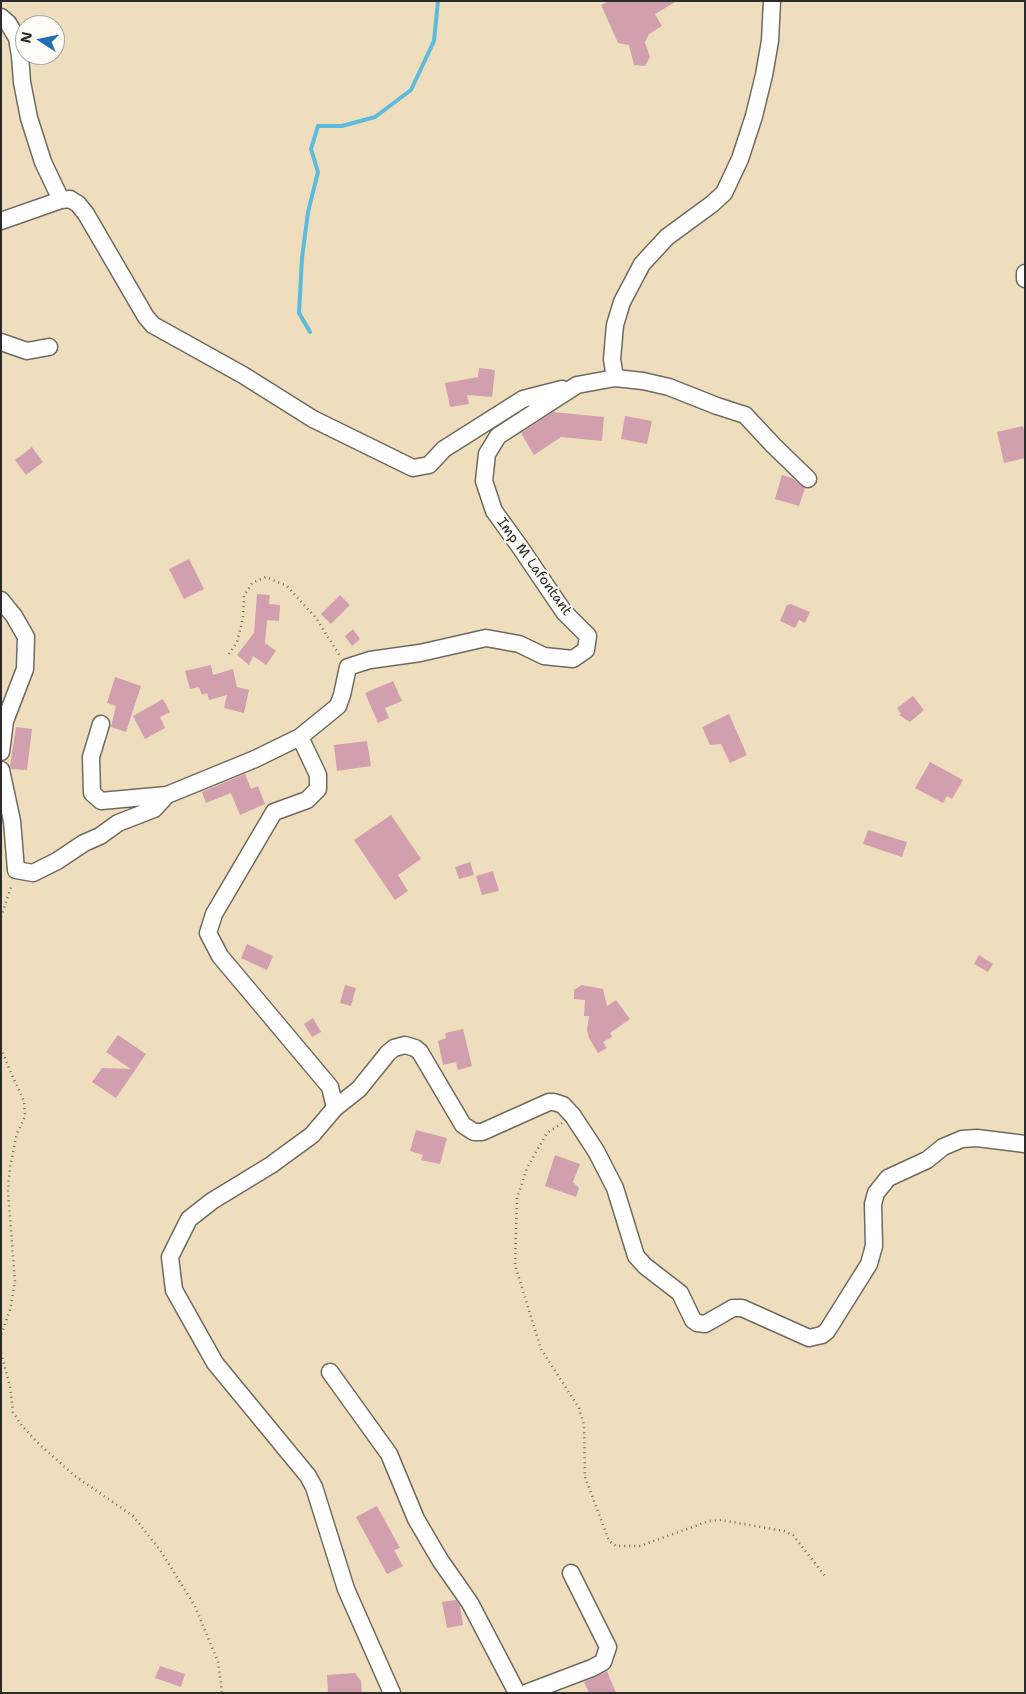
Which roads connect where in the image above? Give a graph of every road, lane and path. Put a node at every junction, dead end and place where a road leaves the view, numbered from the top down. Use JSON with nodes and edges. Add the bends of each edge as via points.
{"nodes":[{"id":1,"x":772,"y":1,"type":"edge"},
{"id":2,"x":1,"y":17,"type":"edge"},
{"id":3,"x":61,"y":200,"type":"junction"},
{"id":4,"x":1,"y":221,"type":"edge"},
{"id":5,"x":1025,"y":273,"type":"edge"},
{"id":6,"x":1025,"y":279,"type":"edge"},
{"id":7,"x":1,"y":342,"type":"edge"},
{"id":8,"x":50,"y":347,"type":"dead end"},
{"id":9,"x":615,"y":378,"type":"junction"},
{"id":10,"x":577,"y":385,"type":"junction"},
{"id":11,"x":808,"y":479,"type":"dead end"},
{"id":12,"x":1,"y":600,"type":"edge"},
{"id":13,"x":229,"y":654,"type":"dead end"},
{"id":14,"x":348,"y":667,"type":"junction"},
{"id":15,"x":101,"y":724,"type":"dead end"},
{"id":16,"x":300,"y":737,"type":"junction"},
{"id":17,"x":1,"y":752,"type":"edge"},
{"id":18,"x":1,"y":770,"type":"edge"},
{"id":19,"x":167,"y":795,"type":"junction"},
{"id":20,"x":16,"y":870,"type":"junction"},
{"id":21,"x":1,"y":917,"type":"edge"},
{"id":22,"x":1,"y":1048,"type":"edge"},
{"id":23,"x":335,"y":1108,"type":"junction"},
{"id":24,"x":573,"y":1116,"type":"junction"},
{"id":25,"x":1025,"y":1144,"type":"edge"},
{"id":26,"x":1,"y":1335,"type":"edge"},
{"id":27,"x":1,"y":1353,"type":"edge"},
{"id":28,"x":330,"y":1372,"type":"dead end"},
{"id":29,"x":571,"y":1573,"type":"dead end"},
{"id":30,"x":825,"y":1576,"type":"dead end"},
{"id":31,"x":222,"y":1693,"type":"edge"},
{"id":32,"x":392,"y":1693,"type":"edge"},
{"id":33,"x":517,"y":1693,"type":"edge"},
{"id":34,"x":526,"y":1693,"type":"edge"}],
"edges":[{"from":1,"to":9,"type":"street","via":[[764,75],[740,159],[724,193],[667,237],[642,264],[622,302],[616,325],[612,359]]},
{"from":2,"to":3,"type":"street","via":[[17,38],[29,118]]},
{"from":3,"to":4,"type":"street"},
{"from":3,"to":10,"type":"street","via":[[70,199],[86,214],[146,317],[154,324],[313,419],[413,468],[428,465],[444,449],[523,399]]},
{"from":5,"to":6,"type":"street"},
{"from":7,"to":8,"type":"street","via":[[27,351]]},
{"from":9,"to":10,"type":"street","name":"Imp M Lafontant"},
{"from":9,"to":11,"type":"street","name":"Imp M Lafontant","via":[[643,380],[669,387],[745,415]]},
{"from":10,"to":14,"type":"street","name":"Imp M Lafontant","via":[[498,436],[487,454],[484,481],[494,511],[564,612],[588,636],[586,650],[573,659],[544,656],[519,644],[486,638]]},
{"from":12,"to":17,"type":"street","via":[[26,637],[25,669],[6,721]]},
{"from":13,"to":14,"type":"path","via":[[237,642],[244,596],[252,583],[266,578],[287,586],[316,618]]},
{"from":14,"to":16,"type":"street","via":[[338,706]]},
{"from":15,"to":19,"type":"street","via":[[91,757],[92,793],[101,801]]},
{"from":16,"to":19,"type":"street"},
{"from":16,"to":23,"type":"street","via":[[318,775],[318,789],[307,800],[274,812],[214,914],[208,933],[220,956],[330,1087]]},
{"from":18,"to":20,"type":"street","via":[[12,820]]},
{"from":19,"to":20,"type":"street","via":[[154,809],[118,823],[57,862],[33,873]]},
{"from":20,"to":21,"type":"path"},
{"from":22,"to":26,"type":"path","via":[[24,1101],[25,1117],[17,1133],[10,1167],[8,1191],[15,1282]]},
{"from":23,"to":24,"type":"street","via":[[359,1089],[388,1053],[405,1045],[420,1052],[463,1124],[474,1132],[482,1132],[549,1102],[563,1104]]},
{"from":23,"to":32,"type":"street","via":[[312,1135],[189,1219],[170,1257],[174,1290],[215,1363],[314,1487],[346,1589]]},
{"from":24,"to":25,"type":"street","via":[[615,1188],[636,1256],[680,1293],[693,1320],[705,1324],[733,1308],[742,1308],[809,1338],[827,1331],[869,1264],[874,1246],[873,1204],[876,1193],[888,1178],[962,1139]]},
{"from":24,"to":30,"type":"path","via":[[547,1133],[526,1168],[517,1198],[515,1265],[540,1350],[579,1408],[584,1425],[585,1478],[610,1541],[616,1546],[640,1546],[709,1521],[722,1520],[784,1531],[793,1536]]},
{"from":27,"to":31,"type":"path","via":[[13,1412],[22,1426],[75,1476],[133,1516],[160,1550],[195,1606],[218,1662]]},
{"from":28,"to":33,"type":"street","via":[[389,1454],[416,1519],[470,1603]]},
{"from":29,"to":34,"type":"street","via":[[608,1647],[603,1662]]}]}
